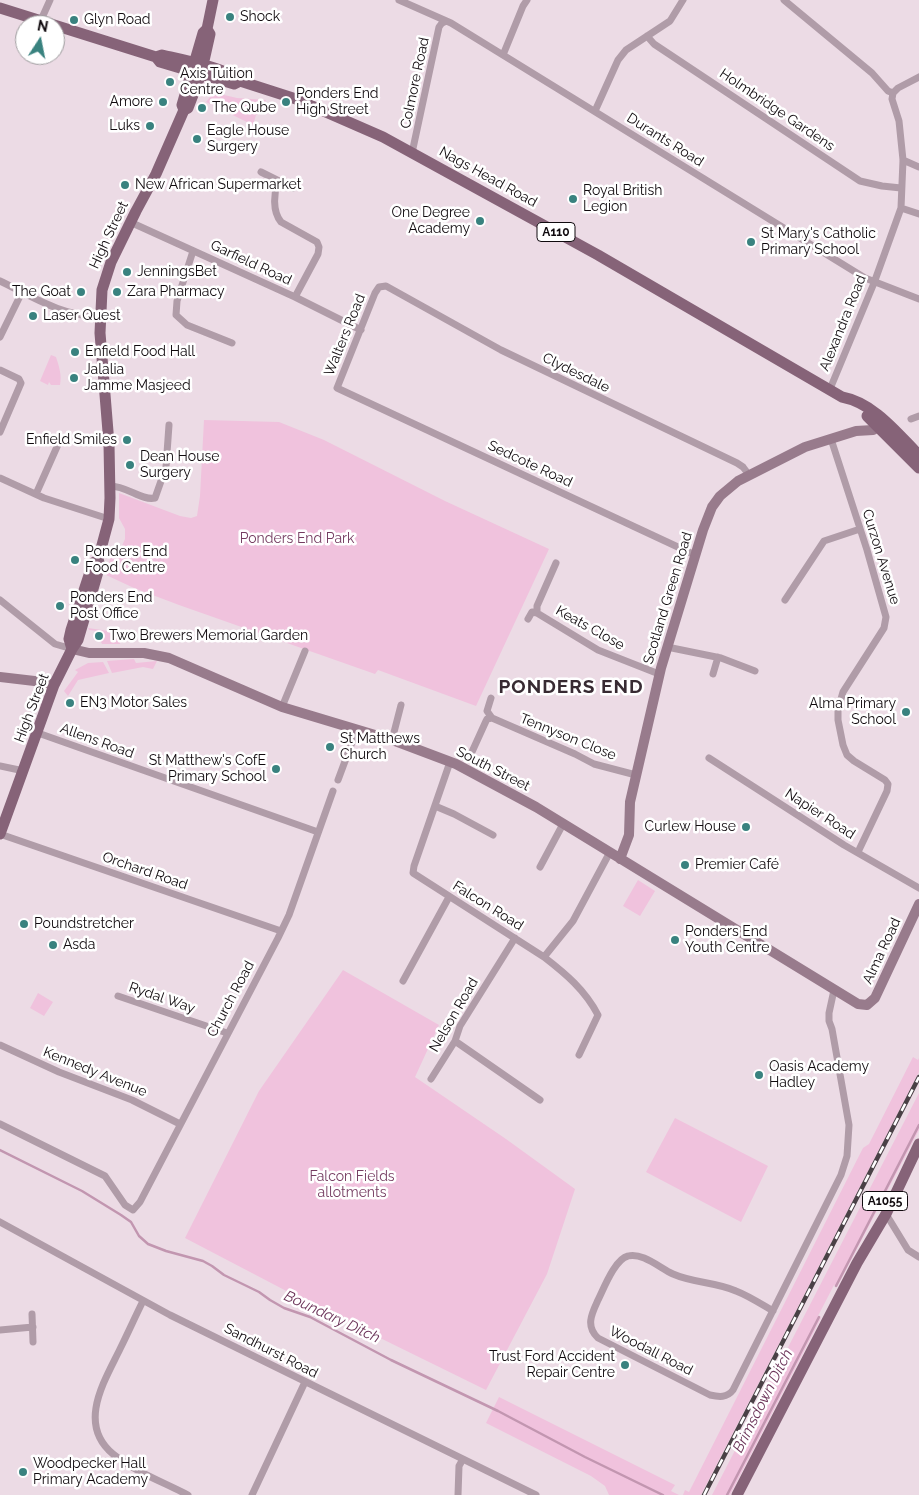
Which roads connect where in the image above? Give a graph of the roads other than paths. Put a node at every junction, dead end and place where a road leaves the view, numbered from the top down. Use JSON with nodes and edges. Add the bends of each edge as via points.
{"nodes":[{"id":1,"x":50,"y":0,"type":"edge"},
{"id":2,"x":213,"y":0,"type":"edge"},
{"id":3,"x":400,"y":0,"type":"edge"},
{"id":4,"x":527,"y":0,"type":"edge"},
{"id":5,"x":683,"y":0,"type":"edge"},
{"id":6,"x":784,"y":0,"type":"edge"},
{"id":7,"x":0,"y":8,"type":"edge"},
{"id":8,"x":24,"y":15,"type":"edge"},
{"id":9,"x":43,"y":15,"type":"edge"},
{"id":10,"x":446,"y":21,"type":"junction"},
{"id":11,"x":65,"y":29,"type":"edge"},
{"id":12,"x":646,"y":36,"type":"junction"},
{"id":13,"x":503,"y":55,"type":"junction"},
{"id":14,"x":198,"y":69,"type":"junction"},
{"id":15,"x":919,"y":77,"type":"edge"},
{"id":16,"x":893,"y":93,"type":"junction"},
{"id":17,"x":594,"y":111,"type":"junction"},
{"id":18,"x":412,"y":153,"type":"junction"},
{"id":19,"x":903,"y":160,"type":"junction"},
{"id":20,"x":919,"y":166,"type":"edge"},
{"id":21,"x":261,"y":172,"type":"dead end"},
{"id":22,"x":278,"y":180,"type":"junction"},
{"id":23,"x":293,"y":188,"type":"dead end"},
{"id":24,"x":901,"y":188,"type":"junction"},
{"id":25,"x":900,"y":208,"type":"junction"},
{"id":26,"x":919,"y":214,"type":"edge"},
{"id":27,"x":130,"y":222,"type":"junction"},
{"id":28,"x":194,"y":251,"type":"junction"},
{"id":29,"x":0,"y":282,"type":"edge"},
{"id":30,"x":874,"y":282,"type":"junction"},
{"id":31,"x":392,"y":290,"type":"joint"},
{"id":32,"x":22,"y":292,"type":"junction"},
{"id":33,"x":295,"y":297,"type":"junction"},
{"id":34,"x":919,"y":299,"type":"edge"},
{"id":35,"x":100,"y":316,"type":"junction"},
{"id":36,"x":361,"y":330,"type":"junction"},
{"id":37,"x":0,"y":337,"type":"edge"},
{"id":38,"x":232,"y":343,"type":"dead end"},
{"id":39,"x":0,"y":370,"type":"edge"},
{"id":40,"x":830,"y":389,"type":"junction"},
{"id":41,"x":354,"y":396,"type":"joint"},
{"id":42,"x":867,"y":411,"type":"junction"},
{"id":43,"x":919,"y":416,"type":"edge"},
{"id":44,"x":910,"y":419,"type":"dead end"},
{"id":45,"x":169,"y":424,"type":"dead end"},
{"id":46,"x":879,"y":426,"type":"junction"},
{"id":47,"x":0,"y":432,"type":"edge"},
{"id":48,"x":856,"y":432,"type":"junction"},
{"id":49,"x":831,"y":439,"type":"junction"},
{"id":50,"x":60,"y":440,"type":"dead end"},
{"id":51,"x":919,"y":455,"type":"edge"},
{"id":52,"x":919,"y":468,"type":"edge"},
{"id":53,"x":749,"y":475,"type":"junction"},
{"id":54,"x":0,"y":478,"type":"edge"},
{"id":55,"x":110,"y":486,"type":"junction"},
{"id":56,"x":36,"y":494,"type":"junction"},
{"id":57,"x":109,"y":519,"type":"junction"},
{"id":58,"x":860,"y":529,"type":"junction"},
{"id":59,"x":695,"y":555,"type":"junction"},
{"id":60,"x":556,"y":563,"type":"dead end"},
{"id":61,"x":0,"y":600,"type":"edge"},
{"id":62,"x":785,"y":600,"type":"dead end"},
{"id":63,"x":537,"y":613,"type":"junction"},
{"id":64,"x":528,"y":619,"type":"dead end"},
{"id":65,"x":667,"y":647,"type":"junction"},
{"id":66,"x":72,"y":649,"type":"junction"},
{"id":67,"x":305,"y":651,"type":"dead end"},
{"id":68,"x":718,"y":658,"type":"junction"},
{"id":69,"x":755,"y":671,"type":"dead end"},
{"id":70,"x":659,"y":674,"type":"junction"},
{"id":71,"x":713,"y":674,"type":"dead end"},
{"id":72,"x":0,"y":677,"type":"edge"},
{"id":73,"x":54,"y":685,"type":"junction"},
{"id":74,"x":491,"y":698,"type":"dead end"},
{"id":75,"x":401,"y":705,"type":"dead end"},
{"id":76,"x":282,"y":707,"type":"junction"},
{"id":77,"x":492,"y":718,"type":"junction"},
{"id":78,"x":357,"y":729,"type":"junction"},
{"id":79,"x":38,"y":733,"type":"junction"},
{"id":80,"x":392,"y":740,"type":"junction"},
{"id":81,"x":471,"y":754,"type":"dead end"},
{"id":82,"x":708,"y":758,"type":"dead end"},
{"id":83,"x":450,"y":762,"type":"junction"},
{"id":84,"x":0,"y":766,"type":"edge"},
{"id":85,"x":24,"y":771,"type":"junction"},
{"id":86,"x":636,"y":775,"type":"junction"},
{"id":87,"x":338,"y":780,"type":"dead end"},
{"id":88,"x":334,"y":792,"type":"dead end"},
{"id":89,"x":435,"y":806,"type":"junction"},
{"id":90,"x":3,"y":818,"type":"edge"},
{"id":91,"x":563,"y":824,"type":"junction"},
{"id":92,"x":318,"y":832,"type":"junction"},
{"id":93,"x":0,"y":834,"type":"edge"},
{"id":94,"x":488,"y":834,"type":"dead end"},
{"id":95,"x":610,"y":852,"type":"junction"},
{"id":96,"x":858,"y":852,"type":"junction"},
{"id":97,"x":620,"y":859,"type":"junction"},
{"id":98,"x":544,"y":864,"type":"dead end"},
{"id":99,"x":919,"y":888,"type":"edge"},
{"id":100,"x":450,"y":897,"type":"junction"},
{"id":101,"x":919,"y":904,"type":"edge"},
{"id":102,"x":281,"y":931,"type":"junction"},
{"id":103,"x":515,"y":938,"type":"junction"},
{"id":104,"x":544,"y":957,"type":"junction"},
{"id":105,"x":403,"y":981,"type":"dead end"},
{"id":106,"x":834,"y":990,"type":"junction"},
{"id":107,"x":118,"y":996,"type":"dead end"},
{"id":108,"x":864,"y":1005,"type":"joint"},
{"id":109,"x":227,"y":1033,"type":"junction"},
{"id":110,"x":455,"y":1041,"type":"junction"},
{"id":111,"x":0,"y":1045,"type":"edge"},
{"id":112,"x":579,"y":1055,"type":"dead end"},
{"id":113,"x":432,"y":1079,"type":"dead end"},
{"id":114,"x":540,"y":1100,"type":"dead end"},
{"id":115,"x":0,"y":1124,"type":"edge"},
{"id":116,"x":180,"y":1124,"type":"junction"},
{"id":117,"x":919,"y":1143,"type":"edge"},
{"id":118,"x":886,"y":1214,"type":"junction"},
{"id":119,"x":0,"y":1222,"type":"edge"},
{"id":120,"x":919,"y":1257,"type":"edge"},
{"id":121,"x":857,"y":1263,"type":"junction"},
{"id":122,"x":143,"y":1301,"type":"junction"},
{"id":123,"x":774,"y":1311,"type":"junction"},
{"id":124,"x":32,"y":1314,"type":"dead end"},
{"id":125,"x":32,"y":1327,"type":"junction"},
{"id":126,"x":0,"y":1330,"type":"edge"},
{"id":127,"x":34,"y":1342,"type":"dead end"},
{"id":128,"x":305,"y":1382,"type":"junction"},
{"id":129,"x":464,"y":1459,"type":"junction"},
{"id":130,"x":188,"y":1495,"type":"edge"},
{"id":131,"x":252,"y":1495,"type":"edge"},
{"id":132,"x":458,"y":1495,"type":"edge"},
{"id":133,"x":536,"y":1495,"type":"edge"},
{"id":134,"x":737,"y":1495,"type":"edge"}],
"edges":[{"from":1,"to":9,"type":"street"},
{"from":2,"to":14,"type":"main road","name":"High Street","via":[[207,29],[203,33]]},
{"from":3,"to":10,"type":"street","name":"Durants Road"},
{"from":4,"to":13,"type":"street"},
{"from":5,"to":12,"type":"street","via":[[670,21]]},
{"from":6,"to":16,"type":"street"},
{"from":7,"to":8,"type":"main road","number":"A110"},
{"from":10,"to":13,"type":"street","name":"Durants Road"},
{"from":10,"to":18,"type":"street","name":"Colmore Road","via":[[440,27]]},
{"from":11,"to":14,"type":"main road","number":"A110","via":[[156,57],[160,62]]},
{"from":12,"to":17,"type":"street","via":[[618,60]]},
{"from":12,"to":24,"type":"street","name":"Holmbridge Gardens","via":[[860,181]]},
{"from":13,"to":17,"type":"street","name":"Durants Road"},
{"from":14,"to":18,"type":"main road","name":"Nags Head Road","number":"A110","via":[[234,84],[240,81],[312,105]]},
{"from":14,"to":27,"type":"main road","name":"High Street","via":[[156,174]]},
{"from":15,"to":16,"type":"street"},
{"from":16,"to":19,"type":"street","name":"Alexandra Road"},
{"from":17,"to":30,"type":"street","name":"Durants Road"},
{"from":18,"to":40,"type":"main road","name":"Nags Head Road","number":"A110","via":[[598,255]]},
{"from":19,"to":20,"type":"street"},
{"from":19,"to":24,"type":"street","name":"Alexandra Road"},
{"from":21,"to":22,"type":"street"},
{"from":22,"to":23,"type":"street"},
{"from":22,"to":33,"type":"street","via":[[275,195],[277,217],[317,242],[319,247]]},
{"from":24,"to":25,"type":"street","name":"Alexandra Road"},
{"from":25,"to":26,"type":"street"},
{"from":25,"to":30,"type":"street","name":"Alexandra Road"},
{"from":27,"to":28,"type":"street","name":"Garfield Road"},
{"from":27,"to":35,"type":"main road","name":"High Street","via":[[104,282]]},
{"from":28,"to":33,"type":"street","name":"Garfield Road"},
{"from":28,"to":38,"type":"street","via":[[177,301],[176,315],[187,325]]},
{"from":29,"to":32,"type":"street"},
{"from":30,"to":34,"type":"street","name":"Durants Road"},
{"from":30,"to":40,"type":"street","name":"Alexandra Road"},
{"from":31,"to":36,"type":"street","name":"Walters Road","via":[[386,286],[375,292]]},
{"from":31,"to":53,"type":"street","name":"Clydesdale","via":[[501,350],[737,463]]},
{"from":32,"to":35,"type":"street","via":[[72,313]]},
{"from":32,"to":37,"type":"street"},
{"from":33,"to":36,"type":"street","name":"Garfield Road"},
{"from":35,"to":55,"type":"main road","name":"High Street"},
{"from":36,"to":41,"type":"street","name":"Walters Road","via":[[337,388]]},
{"from":39,"to":47,"type":"street","via":[[21,383]]},
{"from":40,"to":42,"type":"main road","name":"Nags Head Road","number":"A110","via":[[852,399]]},
{"from":41,"to":59,"type":"street","name":"Sedcote Road"},
{"from":42,"to":46,"type":"main road","via":[[881,422]]},
{"from":42,"to":48,"type":"street","via":[[862,427]]},
{"from":42,"to":51,"type":"main road","number":"A110","via":[[886,421]]},
{"from":43,"to":44,"type":"street"},
{"from":45,"to":55,"type":"street","via":[[166,467],[155,498],[149,499],[124,488]]},
{"from":46,"to":48,"type":"street","name":"Scotland Green Road"},
{"from":46,"to":52,"type":"main road"},
{"from":48,"to":49,"type":"street","name":"Scotland Green Road"},
{"from":49,"to":53,"type":"street","name":"Scotland Green Road","via":[[805,447]]},
{"from":49,"to":58,"type":"street","name":"Curzon Avenue"},
{"from":50,"to":56,"type":"street"},
{"from":53,"to":59,"type":"street","name":"Scotland Green Road","via":[[729,488],[716,502]]},
{"from":54,"to":56,"type":"street"},
{"from":55,"to":57,"type":"main road","name":"High Street"},
{"from":56,"to":57,"type":"street"},
{"from":57,"to":66,"type":"main road","name":"High Street","via":[[98,560],[100,568],[78,640]]},
{"from":58,"to":62,"type":"street","via":[[824,541]]},
{"from":58,"to":96,"type":"street","name":"Curzon Avenue","via":[[886,613],[886,623],[843,692],[838,709],[839,730],[847,755],[885,780],[888,788]]},
{"from":59,"to":65,"type":"street","name":"Scotland Green Road"},
{"from":60,"to":63,"type":"street","name":"Keats Close"},
{"from":61,"to":66,"type":"street","via":[[58,646]]},
{"from":63,"to":64,"type":"street","name":"Keats Close","via":[[532,612]]},
{"from":63,"to":70,"type":"street","name":"Keats Close","via":[[598,650]]},
{"from":65,"to":68,"type":"street"},
{"from":65,"to":70,"type":"street","name":"Scotland Green Road"},
{"from":66,"to":73,"type":"main road","name":"High Street"},
{"from":66,"to":76,"type":"street","name":"South Street","via":[[89,653],[156,654]]},
{"from":67,"to":76,"type":"street"},
{"from":68,"to":69,"type":"street"},
{"from":68,"to":71,"type":"street"},
{"from":70,"to":86,"type":"street","name":"Scotland Green Road"},
{"from":72,"to":73,"type":"street"},
{"from":73,"to":79,"type":"main road","name":"High Street"},
{"from":74,"to":77,"type":"street","via":[[487,711]]},
{"from":75,"to":80,"type":"street"},
{"from":76,"to":78,"type":"street","name":"South Street"},
{"from":77,"to":81,"type":"street","via":[[486,721]]},
{"from":77,"to":86,"type":"street","name":"Tennyson Close","via":[[594,764]]},
{"from":78,"to":80,"type":"street","name":"South Street"},
{"from":78,"to":87,"type":"street"},
{"from":79,"to":85,"type":"main road","name":"High Street"},
{"from":79,"to":92,"type":"street","name":"Allens Road"},
{"from":80,"to":83,"type":"street","name":"South Street"},
{"from":82,"to":96,"type":"street","name":"Napier Road"},
{"from":83,"to":89,"type":"street","name":"Falcon Road"},
{"from":83,"to":91,"type":"street","name":"South Street"},
{"from":84,"to":85,"type":"street"},
{"from":85,"to":90,"type":"main road","name":"High Street"},
{"from":86,"to":97,"type":"street","name":"Scotland Green Road","via":[[629,806],[630,836]]},
{"from":88,"to":92,"type":"street","name":"Church Road"},
{"from":89,"to":94,"type":"street"},
{"from":89,"to":100,"type":"street","name":"Falcon Road","via":[[413,873]]},
{"from":90,"to":93,"type":"main road","name":"High Street"},
{"from":91,"to":95,"type":"street","name":"South Street"},
{"from":91,"to":98,"type":"street"},
{"from":92,"to":102,"type":"street","name":"Church Road"},
{"from":93,"to":102,"type":"street","name":"Orchard Road"},
{"from":95,"to":97,"type":"street","name":"South Street"},
{"from":95,"to":104,"type":"street","via":[[573,921]]},
{"from":96,"to":99,"type":"street","name":"Napier Road"},
{"from":97,"to":106,"type":"street","name":"South Street"},
{"from":100,"to":103,"type":"street","name":"Falcon Road"},
{"from":100,"to":105,"type":"street"},
{"from":101,"to":108,"type":"street","name":"Alma Road","via":[[875,998]]},
{"from":102,"to":109,"type":"street","name":"Church Road"},
{"from":103,"to":104,"type":"street","name":"Falcon Road"},
{"from":103,"to":110,"type":"street","name":"Nelson Road","via":[[460,1026]]},
{"from":104,"to":112,"type":"street","name":"Falcon Road","via":[[568,976],[590,1000],[598,1016]]},
{"from":106,"to":108,"type":"street","name":"South Street","via":[[852,1002]]},
{"from":106,"to":123,"type":"street","name":"Woodall Road","via":[[829,1021],[849,1125],[847,1156],[841,1175]]},
{"from":107,"to":109,"type":"street","name":"Rydal Way"},
{"from":109,"to":116,"type":"street","name":"Church Road"},
{"from":110,"to":113,"type":"street","name":"Nelson Road"},
{"from":110,"to":114,"type":"street"},
{"from":111,"to":116,"type":"street","name":"Kennedy Avenue","via":[[150,1108]]},
{"from":115,"to":116,"type":"street","name":"Church Road","via":[[105,1176],[125,1205],[133,1210]]},
{"from":117,"to":118,"type":"main road","number":"A1055"},
{"from":117,"to":121,"type":"main road","number":"A1055","via":[[871,1228]]},
{"from":118,"to":120,"type":"street","via":[[908,1250]]},
{"from":118,"to":121,"type":"main road","number":"A1055"},
{"from":119,"to":122,"type":"street","name":"Sandhurst Road"},
{"from":121,"to":134,"type":"main road","number":"A1055"},
{"from":122,"to":128,"type":"street","name":"Sandhurst Road"},
{"from":122,"to":130,"type":"street","via":[[102,1386],[95,1420],[102,1442],[112,1453],[126,1464]]},
{"from":123,"to":123,"type":"street","name":"Woodall Road","via":[[736,1290],[696,1282],[674,1275],[640,1256],[628,1256],[618,1262],[590,1322],[598,1338],[719,1397],[733,1390]]},
{"from":124,"to":125,"type":"street"},
{"from":125,"to":126,"type":"street"},
{"from":125,"to":127,"type":"street"},
{"from":128,"to":129,"type":"street","name":"Sandhurst Road"},
{"from":128,"to":131,"type":"street"},
{"from":129,"to":132,"type":"street","via":[[459,1466]]},
{"from":129,"to":133,"type":"street","name":"Sandhurst Road"}]}
